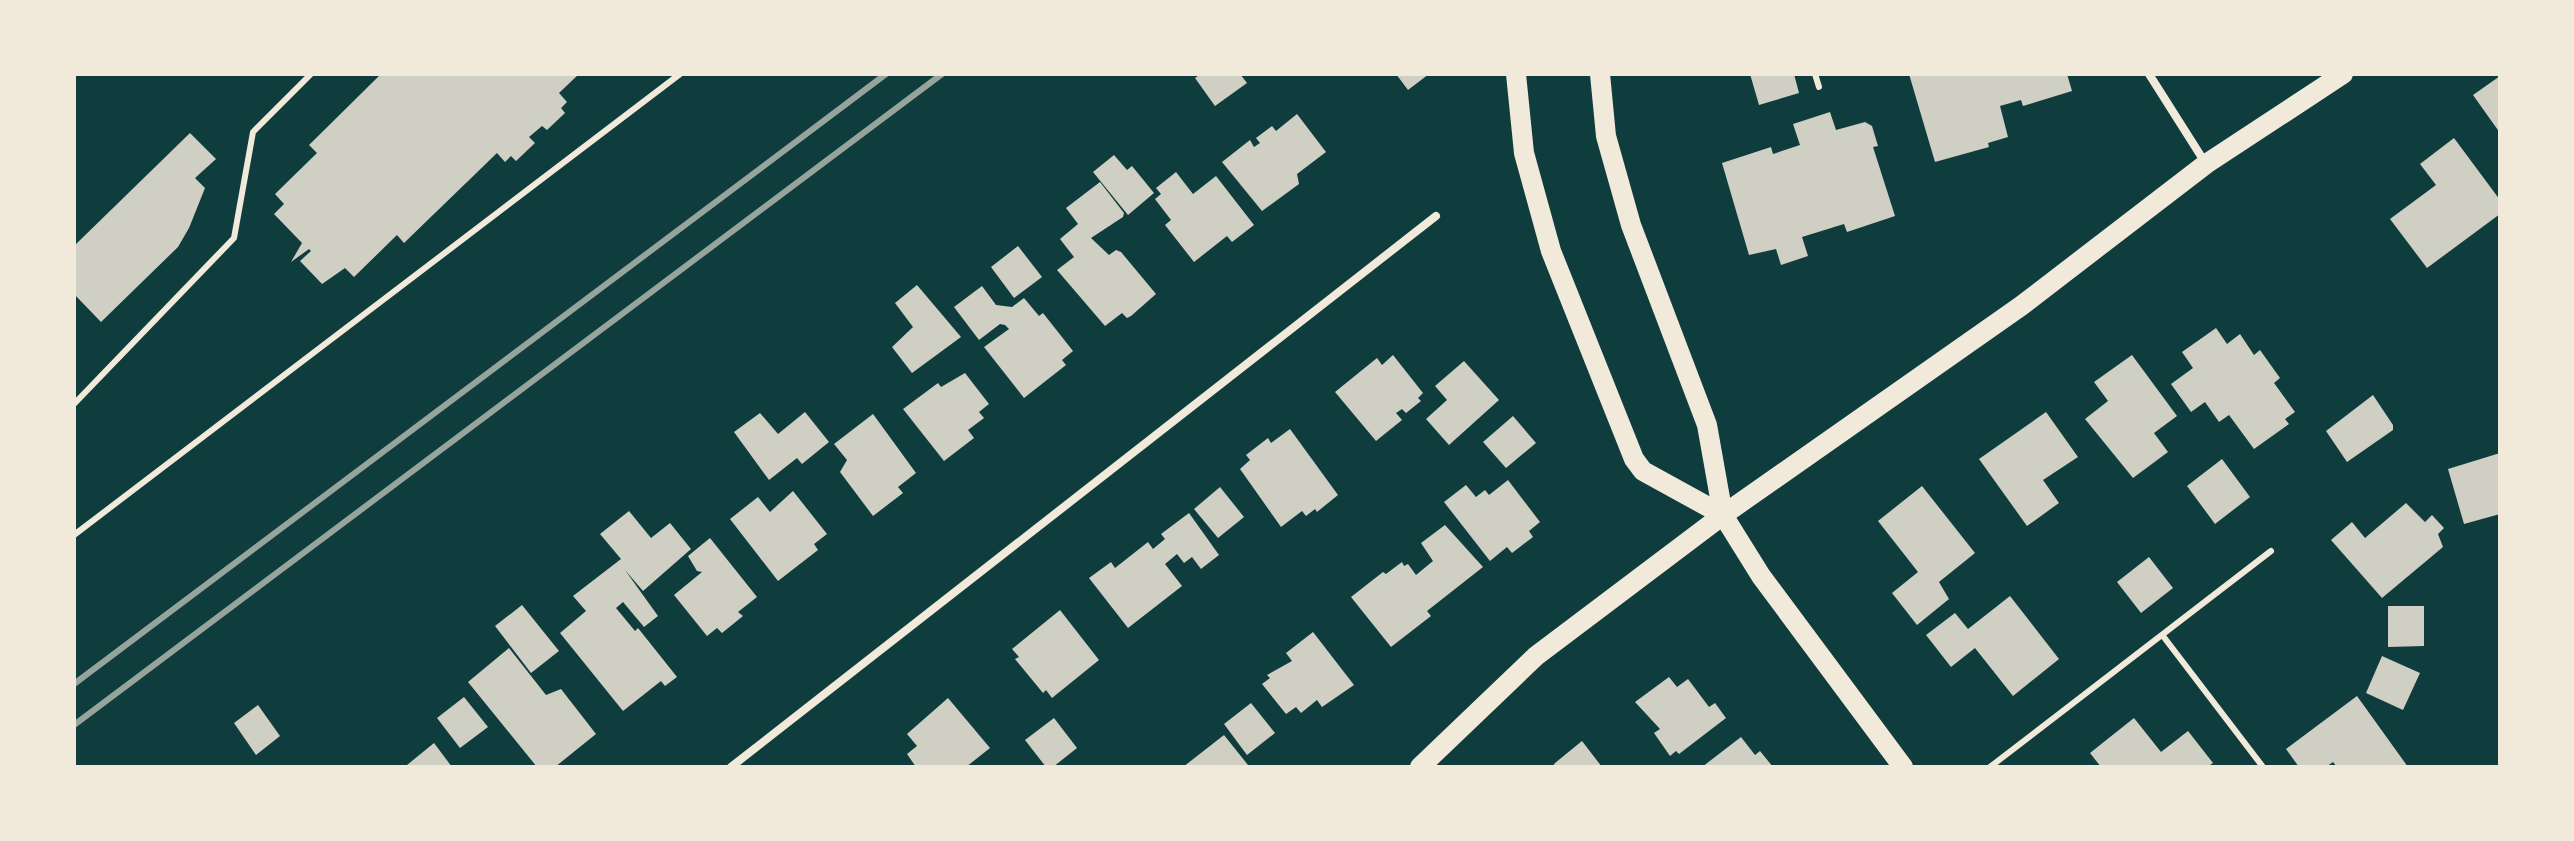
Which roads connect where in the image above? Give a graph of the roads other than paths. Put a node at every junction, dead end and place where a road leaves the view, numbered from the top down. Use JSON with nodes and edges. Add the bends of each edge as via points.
{"nodes":[{"id":1,"x":311,"y":74,"type":"edge"},
{"id":2,"x":680,"y":74,"type":"edge"},
{"id":3,"x":1516,"y":74,"type":"edge"},
{"id":4,"x":1600,"y":74,"type":"edge"},
{"id":5,"x":1815,"y":74,"type":"edge"},
{"id":6,"x":2149,"y":74,"type":"edge"},
{"id":7,"x":2343,"y":74,"type":"edge"},
{"id":8,"x":1819,"y":87,"type":"dead end"},
{"id":9,"x":2206,"y":164,"type":"junction"},
{"id":10,"x":1436,"y":216,"type":"dead end"},
{"id":11,"x":74,"y":404,"type":"edge"},
{"id":12,"x":1723,"y":515,"type":"junction"},
{"id":13,"x":74,"y":535,"type":"edge"},
{"id":14,"x":2271,"y":551,"type":"dead end"},
{"id":15,"x":2163,"y":636,"type":"junction"},
{"id":16,"x":731,"y":767,"type":"edge"},
{"id":17,"x":1420,"y":767,"type":"edge"},
{"id":18,"x":1903,"y":767,"type":"edge"},
{"id":19,"x":1990,"y":767,"type":"edge"},
{"id":20,"x":2263,"y":767,"type":"edge"}],
"edges":[{"from":1,"to":11,"type":"lane","via":[[253,132],[234,238]]},
{"from":2,"to":13,"type":"lane"},
{"from":3,"to":12,"type":"main road","via":[[1524,153],[1551,251],[1634,459],[1643,471]]},
{"from":4,"to":12,"type":"main road","via":[[1606,136],[1631,225],[1707,425]]},
{"from":5,"to":8,"type":"lane"},
{"from":6,"to":9,"type":"street"},
{"from":7,"to":9,"type":"main road"},
{"from":9,"to":12,"type":"main road","via":[[2021,306]]},
{"from":10,"to":16,"type":"street"},
{"from":12,"to":17,"type":"main road","via":[[1536,656]]},
{"from":12,"to":18,"type":"main road","via":[[1761,576]]},
{"from":14,"to":15,"type":"lane"},
{"from":15,"to":19,"type":"lane"},
{"from":15,"to":20,"type":"lane"}]}
